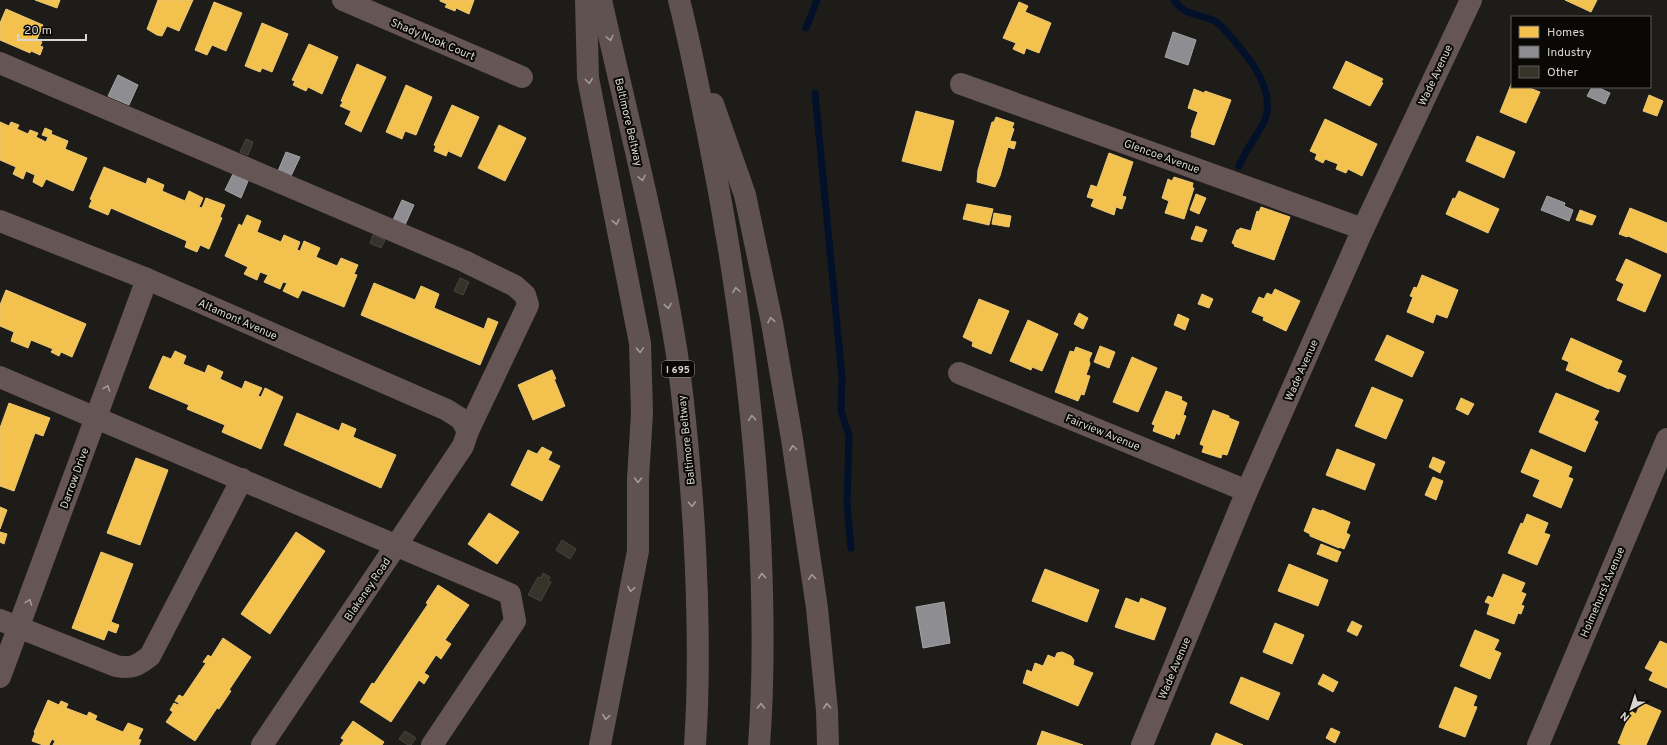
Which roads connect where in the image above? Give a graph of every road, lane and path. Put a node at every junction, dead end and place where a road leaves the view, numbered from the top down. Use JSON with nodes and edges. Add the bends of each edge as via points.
{"nodes":[{"id":1,"x":343,"y":0,"type":"edge"},
{"id":2,"x":586,"y":0,"type":"edge"},
{"id":3,"x":601,"y":0,"type":"edge"},
{"id":4,"x":1471,"y":0,"type":"edge"},
{"id":5,"x":681,"y":10,"type":"edge"},
{"id":6,"x":0,"y":63,"type":"edge"},
{"id":7,"x":522,"y":77,"type":"dead end"},
{"id":8,"x":961,"y":84,"type":"dead end"},
{"id":9,"x":0,"y":220,"type":"edge"},
{"id":10,"x":1362,"y":228,"type":"junction"},
{"id":11,"x":147,"y":280,"type":"junction"},
{"id":12,"x":959,"y":374,"type":"dead end"},
{"id":13,"x":0,"y":376,"type":"edge"},
{"id":14,"x":96,"y":418,"type":"junction"},
{"id":15,"x":468,"y":431,"type":"junction"},
{"id":16,"x":1667,"y":439,"type":"edge"},
{"id":17,"x":242,"y":480,"type":"junction"},
{"id":18,"x":1247,"y":491,"type":"junction"},
{"id":19,"x":397,"y":546,"type":"junction"},
{"id":20,"x":9,"y":624,"type":"edge"},
{"id":21,"x":0,"y":677,"type":"edge"},
{"id":22,"x":262,"y":745,"type":"edge"},
{"id":23,"x":432,"y":745,"type":"edge"},
{"id":24,"x":600,"y":745,"type":"edge"},
{"id":25,"x":695,"y":745,"type":"edge"},
{"id":26,"x":759,"y":745,"type":"edge"},
{"id":27,"x":828,"y":745,"type":"edge"},
{"id":28,"x":1142,"y":745,"type":"edge"},
{"id":29,"x":1538,"y":745,"type":"edge"}],
"edges":[{"from":1,"to":7,"type":"street","name":"Shady Nook Court"},
{"from":2,"to":24,"type":"highway","one_way":true,"via":[[588,78],[640,343],[642,413],[638,479],[638,551]]},
{"from":3,"to":25,"type":"highway","name":"Baltimore Beltway","number":"I 695","one_way":true,"via":[[652,222],[677,356],[690,470],[698,589]]},
{"from":4,"to":10,"type":"street","name":"Wade Avenue"},
{"from":26,"to":5,"type":"highway","one_way":true,"via":[[762,584],[754,438],[742,329],[721,197]]},
{"from":27,"to":5,"type":"highway","one_way":true,"via":[[817,608],[772,323],[745,195]]},
{"from":6,"to":15,"type":"street","name":"Blakeney Road","via":[[464,261],[515,286],[525,295],[528,305]]},
{"from":8,"to":10,"type":"street","name":"Glencoe Avenue"},
{"from":9,"to":11,"type":"street","name":"Altamont Avenue"},
{"from":10,"to":18,"type":"street","name":"Wade Avenue"},
{"from":14,"to":11,"type":"street","name":"Darrow Drive","one_way":true},
{"from":11,"to":15,"type":"street","name":"Altamont Avenue","via":[[447,410],[461,420]]},
{"from":12,"to":18,"type":"street","name":"Fairview Avenue"},
{"from":13,"to":14,"type":"street"},
{"from":14,"to":17,"type":"street"},
{"from":20,"to":14,"type":"street","name":"Darrow Drive","one_way":true},
{"from":15,"to":19,"type":"street","name":"Blakeney Road","via":[[462,446]]},
{"from":16,"to":29,"type":"street","name":"Holmehurst Avenue"},
{"from":17,"to":19,"type":"street"},
{"from":17,"to":20,"type":"street","via":[[150,656],[140,664],[128,668],[116,666]]},
{"from":18,"to":28,"type":"street","name":"Wade Avenue"},
{"from":19,"to":22,"type":"street","name":"Blakeney Road"},
{"from":19,"to":23,"type":"street","via":[[510,594],[515,621]]},
{"from":20,"to":21,"type":"street","name":"Darrow Drive"}]}
